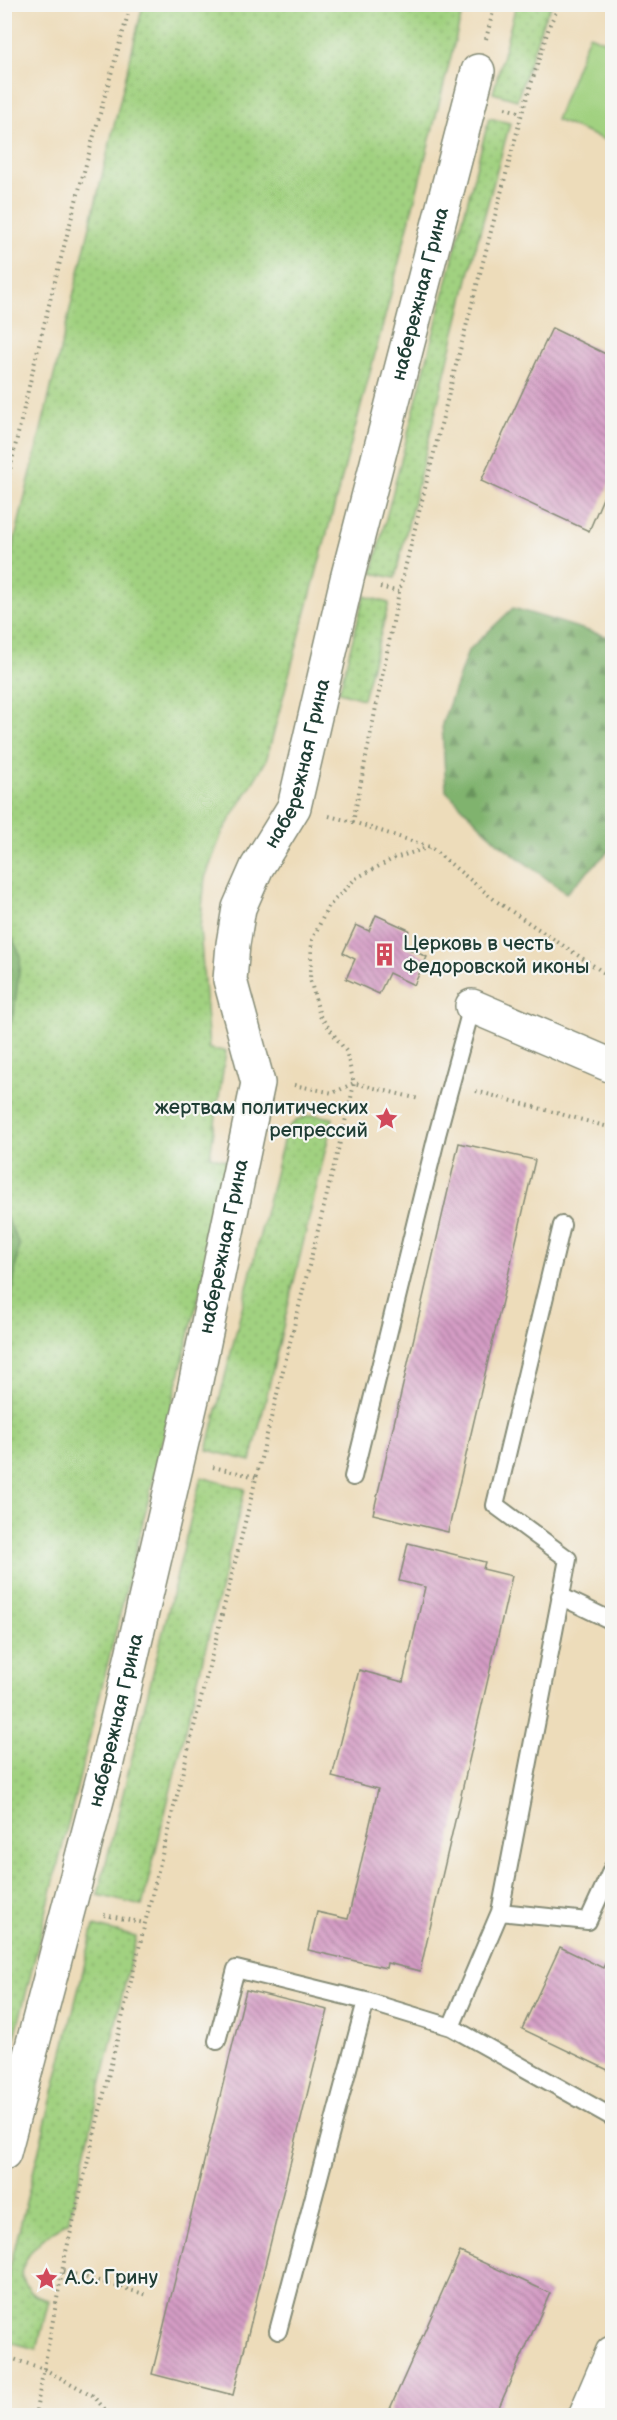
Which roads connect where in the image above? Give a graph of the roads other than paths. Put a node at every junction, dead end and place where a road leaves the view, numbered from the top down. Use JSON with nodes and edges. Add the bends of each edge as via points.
{"nodes":[{"id":1,"x":478,"y":71,"type":"dead end"},
{"id":2,"x":472,"y":1006,"type":"joint"},
{"id":3,"x":612,"y":1066,"type":"edge"},
{"id":4,"x":562,"y":1225,"type":"dead end"},
{"id":5,"x":353,"y":1477,"type":"dead end"},
{"id":6,"x":560,"y":1596,"type":"junction"},
{"id":7,"x":612,"y":1621,"type":"edge"},
{"id":8,"x":612,"y":1869,"type":"edge"},
{"id":9,"x":500,"y":1912,"type":"junction"},
{"id":10,"x":366,"y":2001,"type":"junction"},
{"id":11,"x":451,"y":2027,"type":"junction"},
{"id":12,"x":217,"y":2041,"type":"dead end"},
{"id":13,"x":612,"y":2117,"type":"edge"},
{"id":14,"x":4,"y":2153,"type":"edge"},
{"id":15,"x":278,"y":2331,"type":"dead end"},
{"id":16,"x":612,"y":2353,"type":"edge"},
{"id":17,"x":585,"y":2415,"type":"edge"}],
"edges":[{"from":1,"to":14,"type":"street","name":"набережная Грина","via":[[347,579],[294,807],[257,867],[239,908],[230,980],[258,1083],[193,1395],[112,1739]]},
{"from":2,"to":3,"type":"street"},
{"from":2,"to":5,"type":"lane"},
{"from":4,"to":6,"type":"lane","via":[[495,1505],[568,1559]]},
{"from":6,"to":7,"type":"lane"},
{"from":6,"to":9,"type":"lane"},
{"from":8,"to":9,"type":"lane","via":[[588,1921]]},
{"from":9,"to":11,"type":"lane"},
{"from":10,"to":11,"type":"lane"},
{"from":10,"to":12,"type":"lane","via":[[236,1969]]},
{"from":10,"to":15,"type":"lane"},
{"from":11,"to":13,"type":"lane"},
{"from":16,"to":17,"type":"street"}]}
